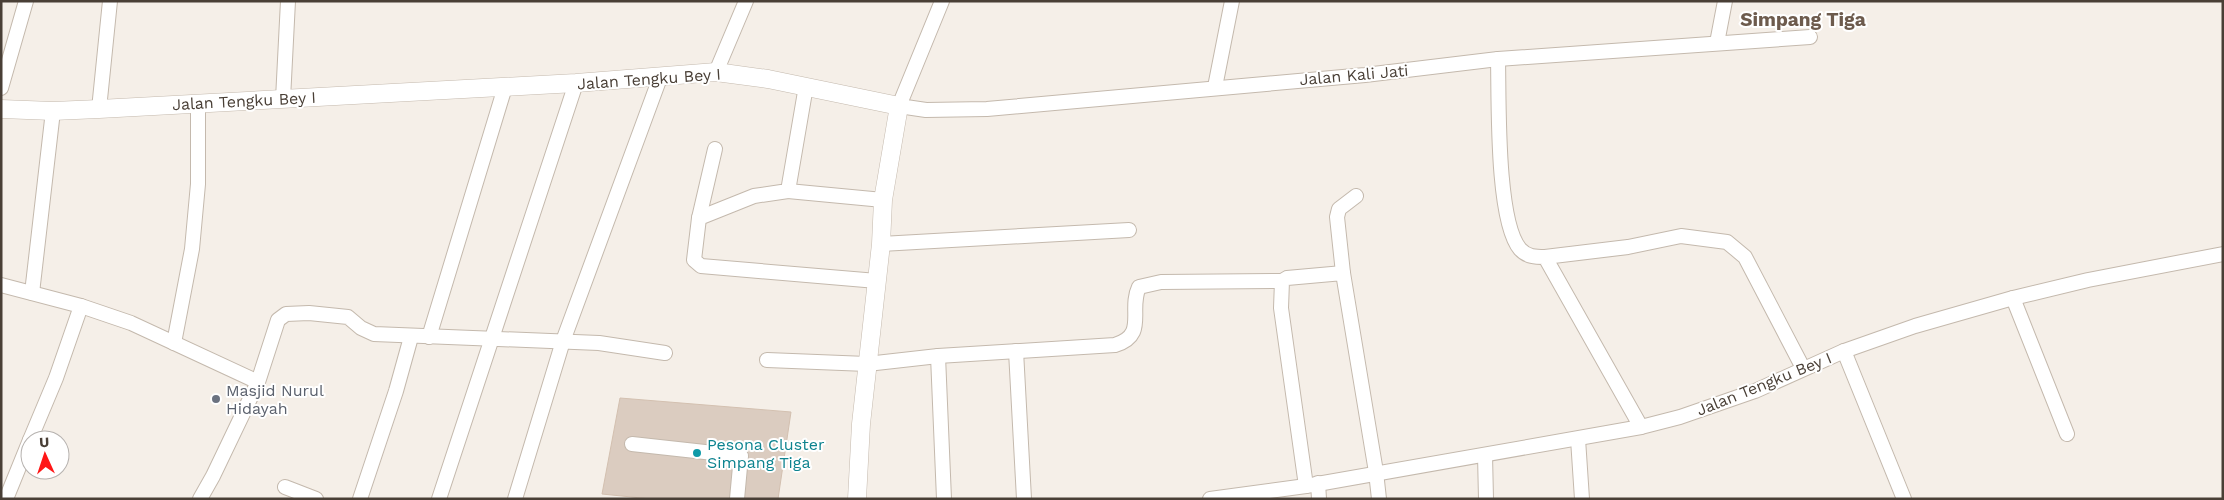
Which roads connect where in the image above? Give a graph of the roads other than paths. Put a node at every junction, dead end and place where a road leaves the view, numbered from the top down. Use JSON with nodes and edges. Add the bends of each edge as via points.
{"nodes":[{"id":1,"x":26,"y":1,"type":"edge"},
{"id":2,"x":110,"y":1,"type":"edge"},
{"id":3,"x":288,"y":1,"type":"edge"},
{"id":4,"x":746,"y":1,"type":"edge"},
{"id":5,"x":942,"y":1,"type":"edge"},
{"id":6,"x":1232,"y":1,"type":"edge"},
{"id":7,"x":1725,"y":1,"type":"edge"},
{"id":8,"x":1810,"y":37,"type":"dead end"},
{"id":9,"x":1717,"y":43,"type":"junction"},
{"id":10,"x":1498,"y":59,"type":"junction"},
{"id":11,"x":716,"y":72,"type":"junction"},
{"id":12,"x":661,"y":75,"type":"junction"},
{"id":13,"x":576,"y":83,"type":"junction"},
{"id":14,"x":806,"y":86,"type":"junction"},
{"id":15,"x":505,"y":87,"type":"junction"},
{"id":16,"x":1215,"y":87,"type":"junction"},
{"id":17,"x":1,"y":88,"type":"edge"},
{"id":18,"x":283,"y":99,"type":"junction"},
{"id":19,"x":198,"y":103,"type":"junction"},
{"id":20,"x":899,"y":106,"type":"junction"},
{"id":21,"x":1,"y":109,"type":"edge"},
{"id":22,"x":99,"y":109,"type":"junction"},
{"id":23,"x":53,"y":111,"type":"junction"},
{"id":24,"x":715,"y":149,"type":"dead end"},
{"id":25,"x":788,"y":191,"type":"junction"},
{"id":26,"x":1356,"y":196,"type":"dead end"},
{"id":27,"x":883,"y":200,"type":"junction"},
{"id":28,"x":699,"y":218,"type":"junction"},
{"id":29,"x":1129,"y":230,"type":"dead end"},
{"id":30,"x":881,"y":244,"type":"junction"},
{"id":31,"x":2223,"y":254,"type":"edge"},
{"id":32,"x":1545,"y":257,"type":"junction"},
{"id":33,"x":1343,"y":273,"type":"junction"},
{"id":34,"x":877,"y":281,"type":"junction"},
{"id":35,"x":1282,"y":281,"type":"junction"},
{"id":36,"x":1,"y":285,"type":"edge"},
{"id":37,"x":32,"y":293,"type":"junction"},
{"id":38,"x":2013,"y":298,"type":"junction"},
{"id":39,"x":81,"y":306,"type":"junction"},
{"id":40,"x":411,"y":337,"type":"junction"},
{"id":41,"x":429,"y":337,"type":"junction"},
{"id":42,"x":492,"y":340,"type":"junction"},
{"id":43,"x":563,"y":341,"type":"junction"},
{"id":44,"x":174,"y":343,"type":"junction"},
{"id":45,"x":1016,"y":351,"type":"junction"},
{"id":46,"x":1844,"y":351,"type":"junction"},
{"id":47,"x":665,"y":354,"type":"dead end"},
{"id":48,"x":938,"y":356,"type":"junction"},
{"id":49,"x":766,"y":360,"type":"dead end"},
{"id":50,"x":867,"y":364,"type":"junction"},
{"id":51,"x":1803,"y":368,"type":"junction"},
{"id":52,"x":258,"y":382,"type":"junction"},
{"id":53,"x":1641,"y":427,"type":"junction"},
{"id":54,"x":34,"y":430,"type":"edge"},
{"id":55,"x":2066,"y":434,"type":"dead end"},
{"id":56,"x":1578,"y":439,"type":"junction"},
{"id":57,"x":632,"y":444,"type":"dead end"},
{"id":58,"x":1485,"y":455,"type":"junction"},
{"id":59,"x":20,"y":465,"type":"edge"},
{"id":60,"x":1376,"y":472,"type":"junction"},
{"id":61,"x":1312,"y":484,"type":"junction"},
{"id":62,"x":285,"y":487,"type":"dead end"},
{"id":63,"x":6,"y":499,"type":"edge"},
{"id":64,"x":200,"y":499,"type":"edge"},
{"id":65,"x":316,"y":499,"type":"edge"},
{"id":66,"x":360,"y":499,"type":"edge"},
{"id":67,"x":439,"y":499,"type":"edge"},
{"id":68,"x":515,"y":499,"type":"edge"},
{"id":69,"x":737,"y":499,"type":"edge"},
{"id":70,"x":857,"y":499,"type":"edge"},
{"id":71,"x":944,"y":499,"type":"edge"},
{"id":72,"x":1024,"y":499,"type":"edge"},
{"id":73,"x":1210,"y":499,"type":"edge"},
{"id":74,"x":1318,"y":499,"type":"edge"},
{"id":75,"x":1378,"y":499,"type":"edge"},
{"id":76,"x":1486,"y":499,"type":"edge"},
{"id":77,"x":1582,"y":499,"type":"edge"},
{"id":78,"x":1904,"y":499,"type":"edge"}],
"edges":[{"from":1,"to":17,"type":"street"},
{"from":2,"to":22,"type":"street"},
{"from":3,"to":18,"type":"street"},
{"from":4,"to":11,"type":"street"},
{"from":5,"to":20,"type":"street"},
{"from":6,"to":16,"type":"street"},
{"from":7,"to":9,"type":"street"},
{"from":8,"to":9,"type":"street","name":"Jalan Kali Jati"},
{"from":9,"to":10,"type":"street","name":"Jalan Kali Jati"},
{"from":10,"to":16,"type":"street","name":"Jalan Kali Jati","via":[[1365,75]]},
{"from":10,"to":32,"type":"street","via":[[1503,194],[1519,248],[1532,257]]},
{"from":11,"to":12,"type":"street","name":"Jalan Tengku Bey I"},
{"from":11,"to":14,"type":"street","name":"Jalan Tengku Bey I"},
{"from":12,"to":13,"type":"street","name":"Jalan Tengku Bey I"},
{"from":12,"to":43,"type":"street"},
{"from":13,"to":15,"type":"street","name":"Jalan Tengku Bey I"},
{"from":13,"to":42,"type":"street"},
{"from":14,"to":20,"type":"street","name":"Jalan Tengku Bey I"},
{"from":14,"to":25,"type":"street"},
{"from":15,"to":18,"type":"street","name":"Jalan Tengku Bey I"},
{"from":15,"to":41,"type":"street"},
{"from":16,"to":20,"type":"street","name":"Jalan Kali Jati","via":[[987,108],[926,110]]},
{"from":18,"to":19,"type":"street","name":"Jalan Tengku Bey I"},
{"from":19,"to":22,"type":"street","name":"Jalan Tengku Bey I"},
{"from":19,"to":44,"type":"street","via":[[198,184],[192,249]]},
{"from":20,"to":27,"type":"street"},
{"from":21,"to":23,"type":"street","name":"Jalan Tengku Bey I"},
{"from":22,"to":23,"type":"street","name":"Jalan Tengku Bey I"},
{"from":23,"to":37,"type":"street"},
{"from":24,"to":28,"type":"street"},
{"from":25,"to":27,"type":"street"},
{"from":25,"to":28,"type":"street","via":[[754,196]]},
{"from":26,"to":33,"type":"street","via":[[1339,209],[1337,217]]},
{"from":27,"to":30,"type":"street"},
{"from":28,"to":34,"type":"street","via":[[694,260],[701,266]]},
{"from":29,"to":30,"type":"street"},
{"from":30,"to":34,"type":"street"},
{"from":31,"to":38,"type":"street","name":"Jalan Tengku Bey I"},
{"from":32,"to":51,"type":"street","via":[[1628,247],[1681,236],[1727,242],[1745,257]]},
{"from":32,"to":53,"type":"street"},
{"from":33,"to":35,"type":"street"},
{"from":33,"to":60,"type":"street"},
{"from":34,"to":50,"type":"street"},
{"from":35,"to":45,"type":"street","via":[[1147,284],[1139,287],[1136,294],[1134,330],[1126,342]]},
{"from":35,"to":61,"type":"street","via":[[1281,308]]},
{"from":36,"to":37,"type":"street"},
{"from":37,"to":39,"type":"street"},
{"from":38,"to":46,"type":"street","name":"Jalan Tengku Bey I","via":[[1915,326]]},
{"from":38,"to":55,"type":"street"},
{"from":39,"to":44,"type":"street","via":[[131,322]]},
{"from":39,"to":54,"type":"street"},
{"from":40,"to":41,"type":"street"},
{"from":40,"to":52,"type":"street","via":[[374,334],[348,317],[286,314],[278,320]]},
{"from":40,"to":66,"type":"street"},
{"from":41,"to":42,"type":"street"},
{"from":42,"to":43,"type":"street"},
{"from":42,"to":67,"type":"street"},
{"from":43,"to":47,"type":"street","via":[[599,343]]},
{"from":43,"to":68,"type":"street"},
{"from":44,"to":52,"type":"street"},
{"from":45,"to":48,"type":"street"},
{"from":45,"to":72,"type":"street"},
{"from":46,"to":51,"type":"street","name":"Jalan Tengku Bey I"},
{"from":46,"to":78,"type":"street"},
{"from":48,"to":50,"type":"street"},
{"from":48,"to":71,"type":"street"},
{"from":49,"to":50,"type":"street"},
{"from":50,"to":70,"type":"street"},
{"from":51,"to":53,"type":"street","name":"Jalan Tengku Bey I","via":[[1712,407]]},
{"from":52,"to":64,"type":"street"},
{"from":53,"to":56,"type":"street","name":"Jalan Tengku Bey I"},
{"from":56,"to":58,"type":"street","name":"Jalan Tengku Bey I"},
{"from":56,"to":77,"type":"street"},
{"from":57,"to":69,"type":"street","via":[[741,456]]},
{"from":58,"to":60,"type":"street","name":"Jalan Tengku Bey I"},
{"from":58,"to":76,"type":"street"},
{"from":59,"to":63,"type":"street"},
{"from":60,"to":61,"type":"street","name":"Jalan Tengku Bey I"},
{"from":60,"to":75,"type":"street"},
{"from":61,"to":73,"type":"street","name":"Jalan Tengku Bey I"},
{"from":61,"to":74,"type":"street"},
{"from":62,"to":65,"type":"street"}]}
